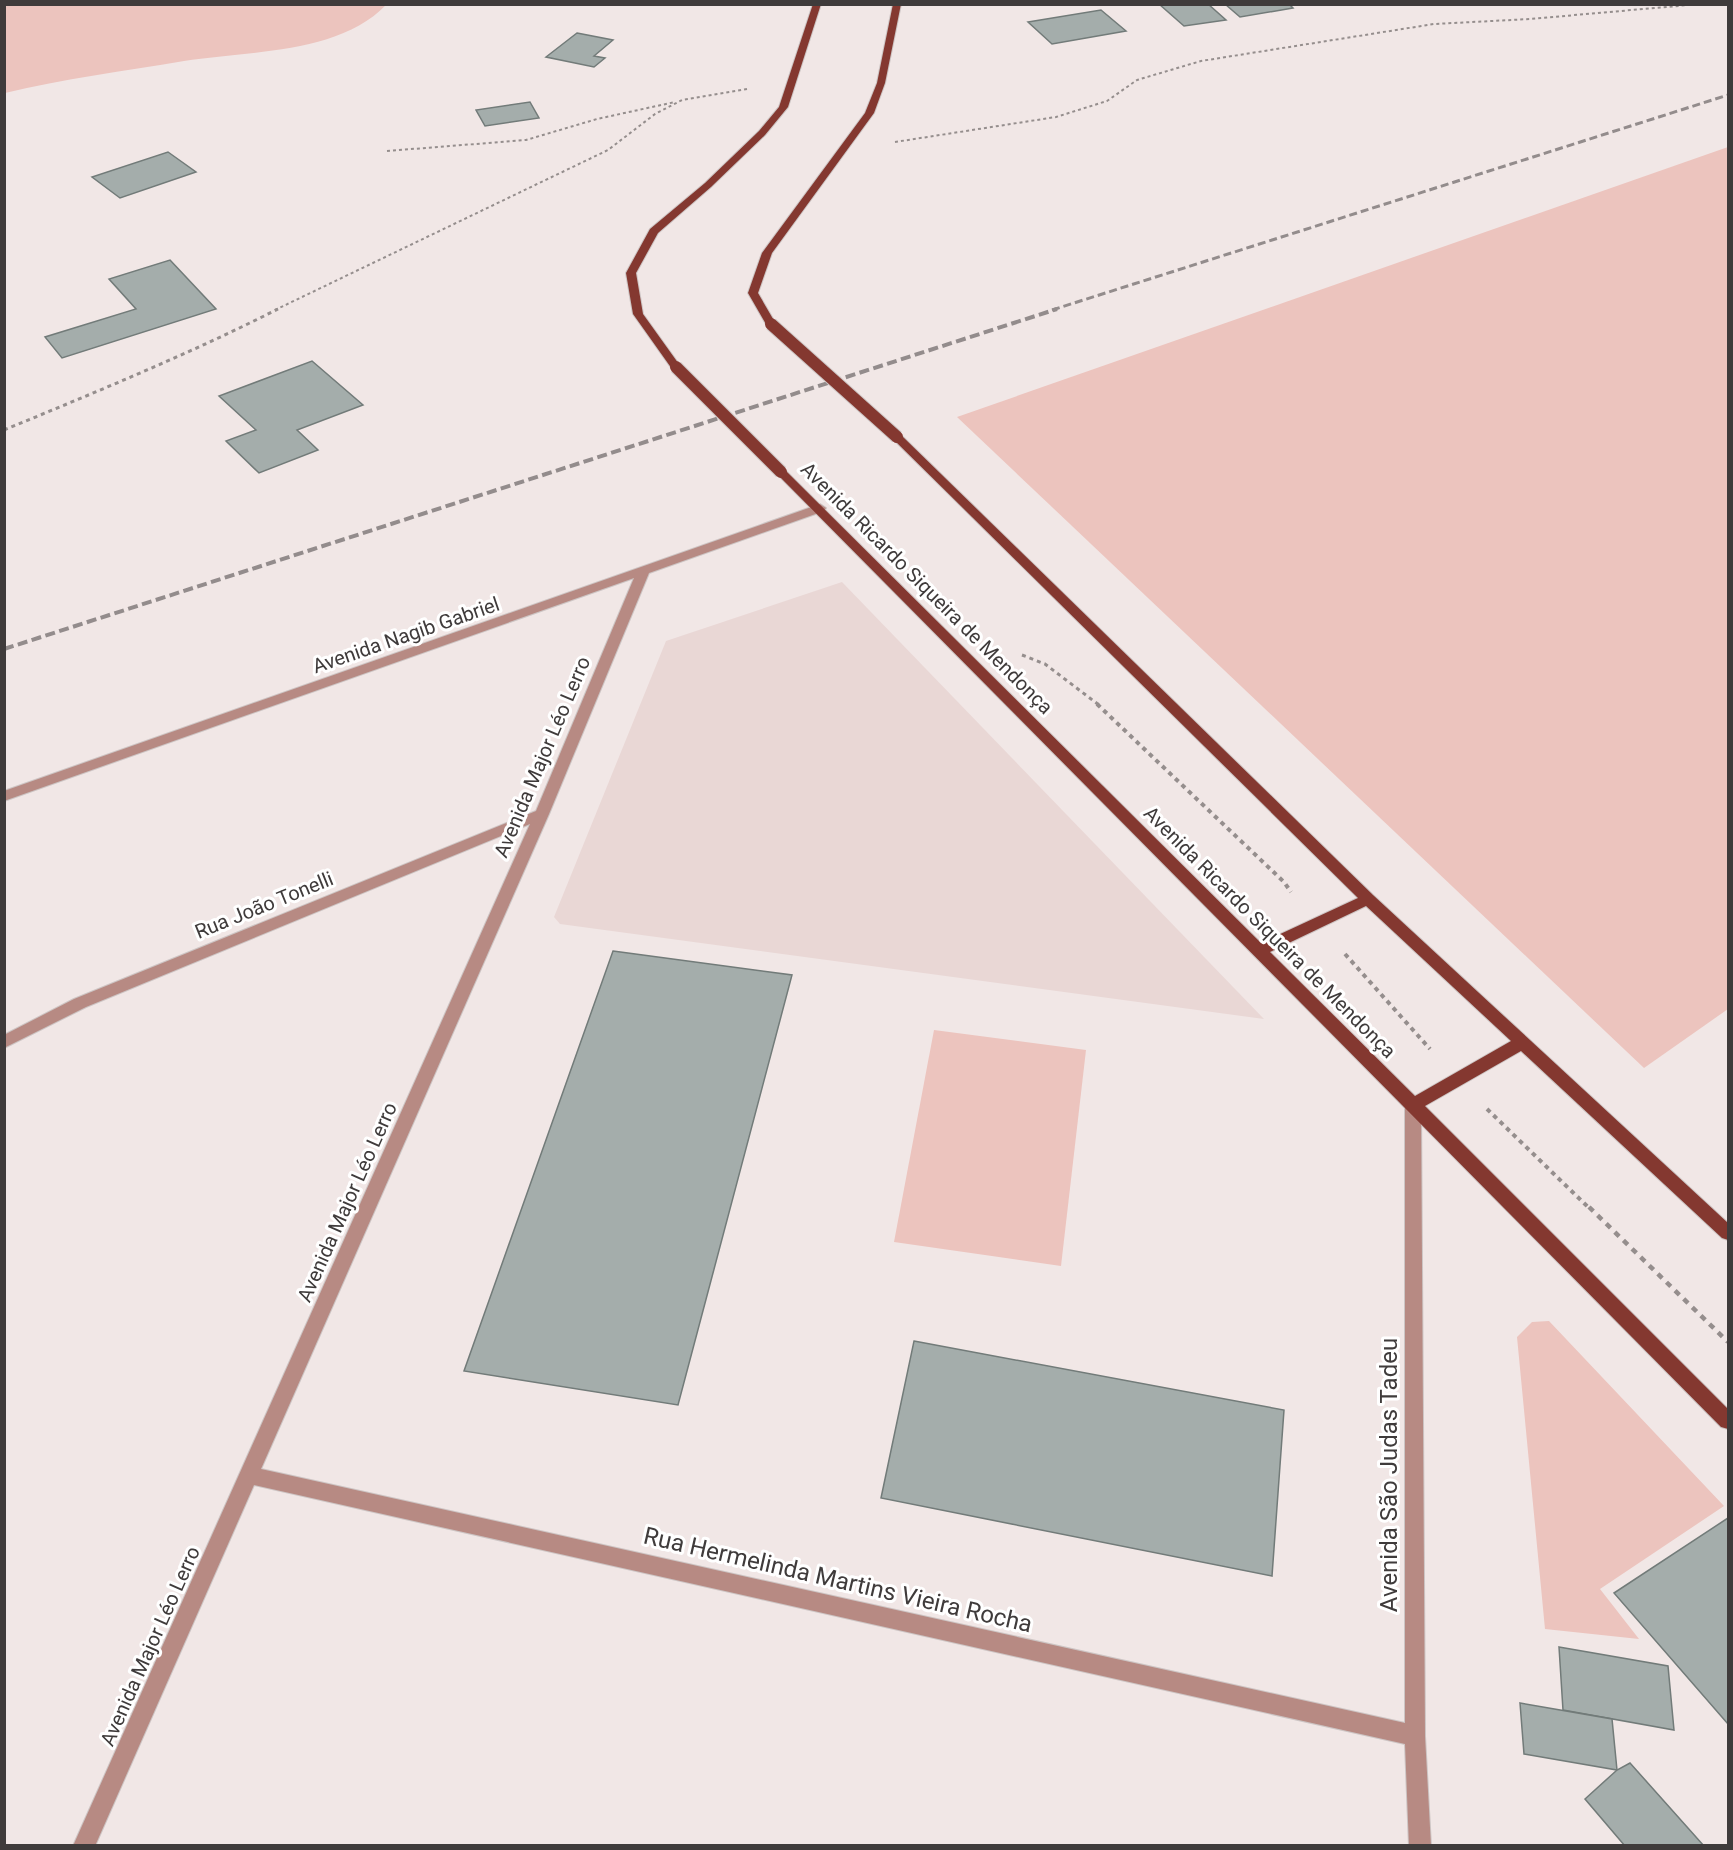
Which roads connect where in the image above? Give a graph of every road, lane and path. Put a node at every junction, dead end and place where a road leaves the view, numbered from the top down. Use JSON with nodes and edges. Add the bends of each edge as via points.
{"nodes":[{"id":1,"x":817,"y":4,"type":"edge"},
{"id":2,"x":897,"y":4,"type":"edge"},
{"id":3,"x":1700,"y":4,"type":"edge"},
{"id":4,"x":794,"y":75,"type":"junction"},
{"id":5,"x":682,"y":100,"type":"junction"},
{"id":6,"x":844,"y":150,"type":"junction"},
{"id":7,"x":387,"y":151,"type":"dead end"},
{"id":8,"x":4,"y":430,"type":"edge"},
{"id":9,"x":820,"y":508,"type":"junction"},
{"id":10,"x":643,"y":572,"type":"junction"},
{"id":11,"x":1014,"y":652,"type":"dead end"},
{"id":12,"x":4,"y":796,"type":"edge"},
{"id":13,"x":542,"y":814,"type":"junction"},
{"id":14,"x":1368,"y":899,"type":"junction"},
{"id":15,"x":1315,"y":924,"type":"junction"},
{"id":16,"x":1258,"y":951,"type":"junction"},
{"id":17,"x":4,"y":1042,"type":"edge"},
{"id":18,"x":1523,"y":1042,"type":"junction"},
{"id":19,"x":1456,"y":1078,"type":"junction"},
{"id":20,"x":1413,"y":1105,"type":"junction"},
{"id":21,"x":1728,"y":1233,"type":"edge"},
{"id":22,"x":1728,"y":1342,"type":"edge"},
{"id":23,"x":1728,"y":1421,"type":"edge"},
{"id":24,"x":250,"y":1475,"type":"junction"},
{"id":25,"x":1415,"y":1736,"type":"junction"},
{"id":26,"x":1423,"y":1844,"type":"edge"},
{"id":27,"x":84,"y":1845,"type":"edge"}],
"edges":[{"from":1,"to":4,"type":"main road","name":"Avenida Ricardo Siqueira de Mendonça"},
{"from":2,"to":6,"type":"main road","via":[[881,82],[869,113]]},
{"from":3,"to":6,"type":"path","via":[[1434,24],[1213,59],[1137,80],[1107,101],[1056,117]]},
{"from":4,"to":5,"type":"path","via":[[744,91]]},
{"from":4,"to":9,"type":"main road","name":"Avenida Ricardo Siqueira de Mendonça","bridge":true,"via":[[783,107],[762,133],[654,231],[631,273],[638,314],[676,367]]},
{"from":5,"to":7,"type":"path","via":[[526,140]]},
{"from":5,"to":8,"type":"path","via":[[655,114],[608,150],[505,201],[223,336]]},
{"from":6,"to":14,"type":"main road","bridge":true,"via":[[767,253],[753,293],[771,324],[897,437]]},
{"from":9,"to":10,"type":"street","name":"Avenida Nagib Gabriel"},
{"from":9,"to":16,"type":"main road","name":"Avenida Ricardo Siqueira de Mendonça"},
{"from":10,"to":12,"type":"street","name":"Avenida Nagib Gabriel"},
{"from":10,"to":13,"type":"street","name":"Avenida Major Léo Lerro"},
{"from":11,"to":15,"type":"path","via":[[1045,664],[1109,713],[1284,882]]},
{"from":13,"to":17,"type":"street","name":"Rua João Tonelli","via":[[80,1003]]},
{"from":13,"to":24,"type":"street","name":"Avenida Major Léo Lerro"},
{"from":14,"to":15,"type":"main road"},
{"from":14,"to":18,"type":"main road"},
{"from":15,"to":16,"type":"main road"},
{"from":15,"to":19,"type":"path"},
{"from":16,"to":20,"type":"main road","name":"Avenida Ricardo Siqueira de Mendonça"},
{"from":18,"to":19,"type":"main road"},
{"from":18,"to":21,"type":"main road"},
{"from":19,"to":20,"type":"main road"},
{"from":19,"to":22,"type":"path"},
{"from":20,"to":23,"type":"main road","name":"Avenida Ricardo Siqueira de Mendonça"},
{"from":20,"to":25,"type":"street","name":"Avenida São Judas Tadeu"},
{"from":24,"to":25,"type":"street","name":"Rua Hermelinda Martins Vieira Rocha"},
{"from":24,"to":27,"type":"street","name":"Avenida Major Léo Lerro"},
{"from":25,"to":26,"type":"street","name":"Avenida São Judas Tadeu"}]}
